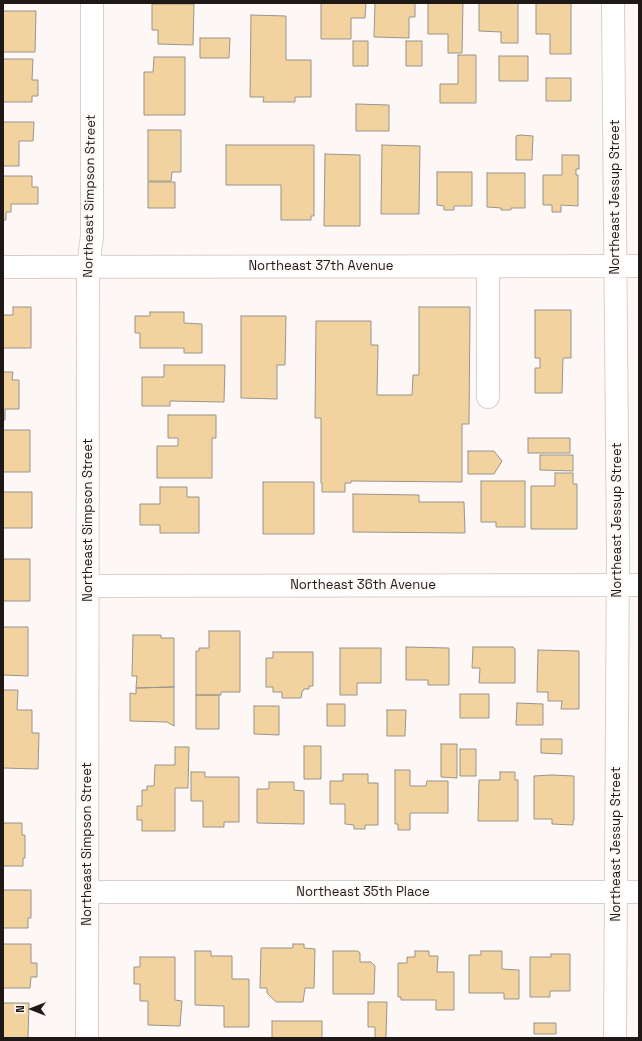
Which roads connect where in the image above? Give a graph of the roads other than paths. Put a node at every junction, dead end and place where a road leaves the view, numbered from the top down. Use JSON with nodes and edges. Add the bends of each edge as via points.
{"nodes":[{"id":1,"x":92,"y":3,"type":"edge"},
{"id":2,"x":613,"y":3,"type":"edge"},
{"id":3,"x":488,"y":266,"type":"junction"},
{"id":4,"x":615,"y":266,"type":"junction"},
{"id":5,"x":639,"y":266,"type":"edge"},
{"id":6,"x":3,"y":267,"type":"edge"},
{"id":7,"x":88,"y":267,"type":"junction"},
{"id":8,"x":488,"y":397,"type":"dead end"},
{"id":9,"x":628,"y":585,"type":"edge"},
{"id":10,"x":88,"y":586,"type":"junction"},
{"id":11,"x":87,"y":892,"type":"junction"},
{"id":12,"x":616,"y":892,"type":"junction"},
{"id":13,"x":639,"y":892,"type":"edge"},
{"id":14,"x":87,"y":1038,"type":"edge"},
{"id":15,"x":615,"y":1038,"type":"edge"}],
"edges":[{"from":1,"to":7,"type":"street","name":"Northeast Simpson Street","via":[[92,236]]},
{"from":2,"to":4,"type":"street","name":"Northeast Jessup Street"},
{"from":3,"to":4,"type":"street","name":"Northeast 37th Avenue"},
{"from":3,"to":7,"type":"street","name":"Northeast 37th Avenue"},
{"from":3,"to":8,"type":"street"},
{"from":4,"to":5,"type":"street","name":"Northeast 37th Avenue"},
{"from":4,"to":9,"type":"street","name":"Northeast Jessup Street"},
{"from":6,"to":7,"type":"street","name":"Northeast 37th Avenue"},
{"from":7,"to":10,"type":"street","name":"Northeast Simpson Street"},
{"from":9,"to":10,"type":"street","name":"Northeast 36th Avenue"},
{"from":9,"to":12,"type":"street","name":"Northeast Jessup Street"},
{"from":10,"to":11,"type":"street","name":"Northeast Simpson Street"},
{"from":11,"to":12,"type":"street","name":"Northeast 35th Place"},
{"from":11,"to":14,"type":"street","name":"Northeast Simpson Street"},
{"from":12,"to":13,"type":"street","name":"Northeast 35th Place"},
{"from":12,"to":15,"type":"street","name":"Northeast Jessup Street"}]}
